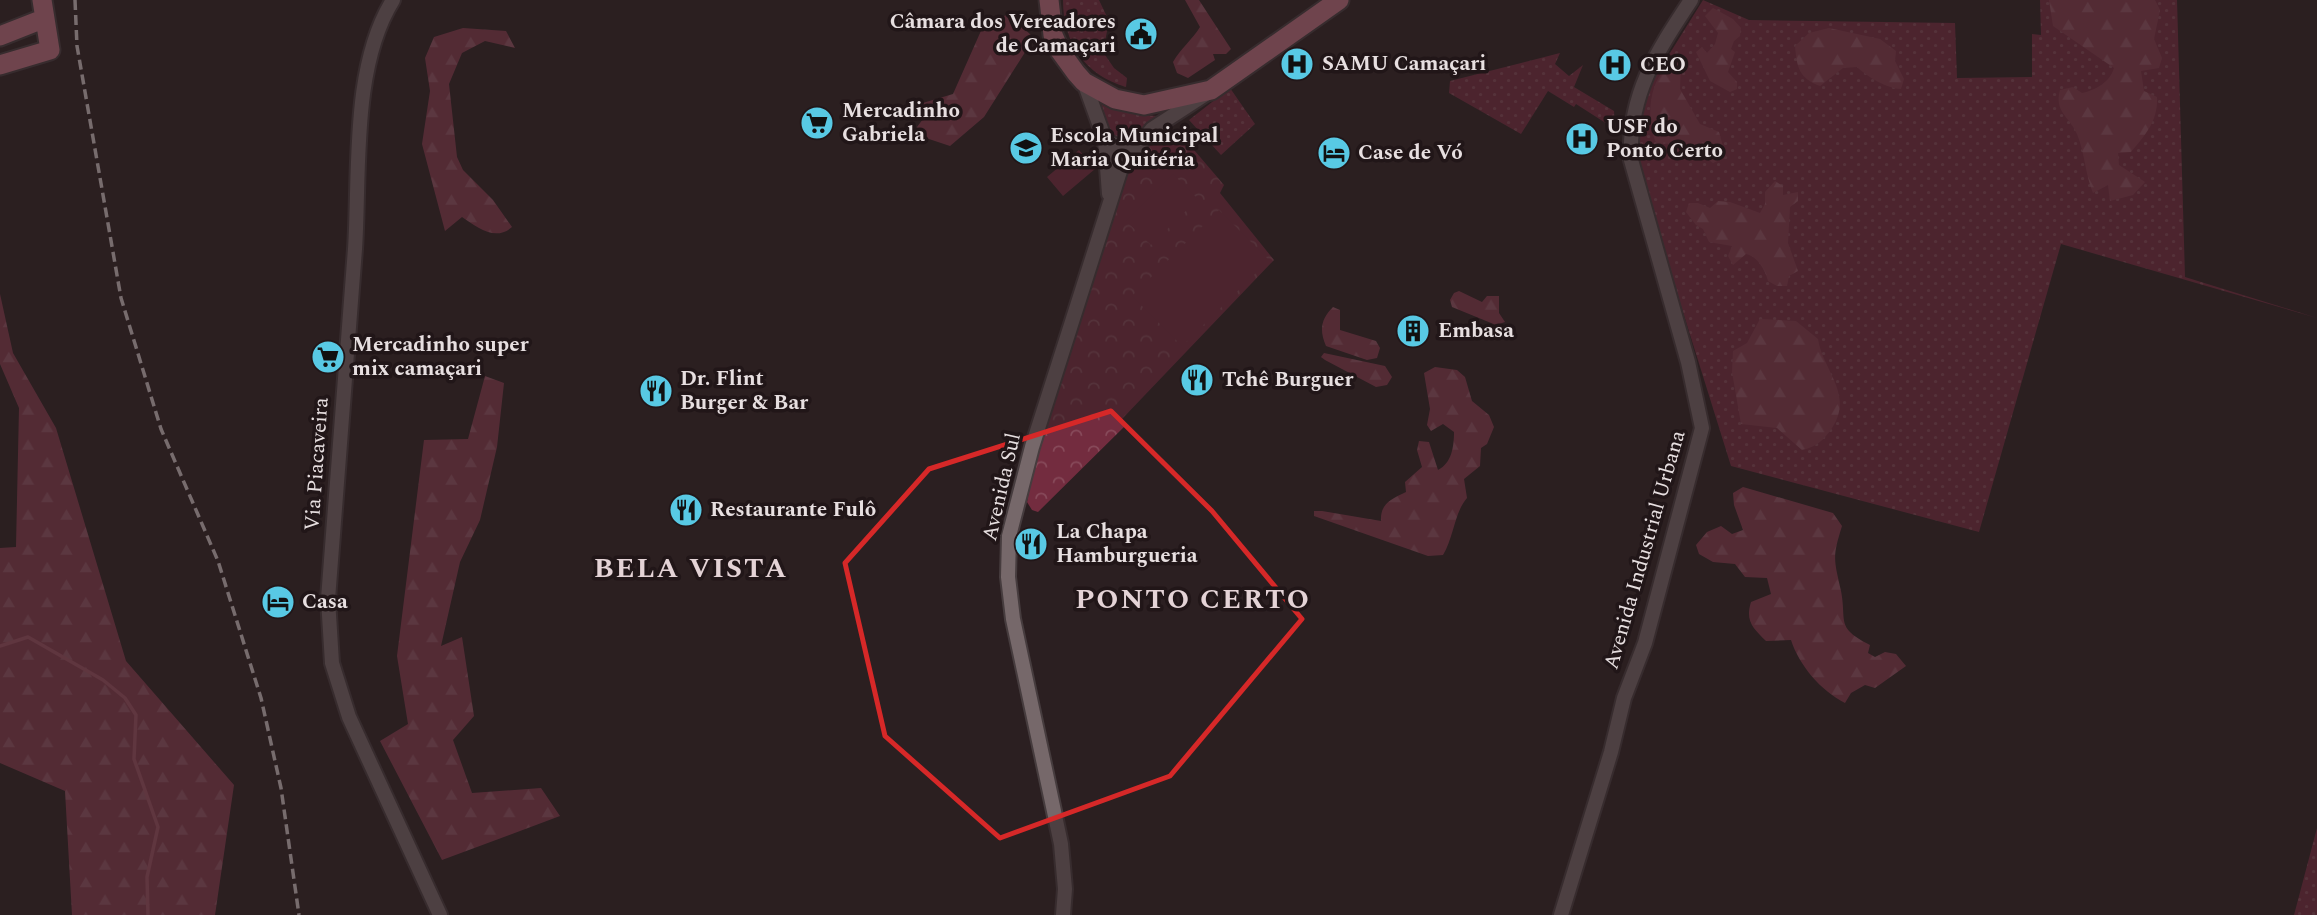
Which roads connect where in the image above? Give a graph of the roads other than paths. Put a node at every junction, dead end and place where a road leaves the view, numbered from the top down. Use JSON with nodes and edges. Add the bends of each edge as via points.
{"nodes":[{"id":1,"x":393,"y":0,"type":"edge"},
{"id":2,"x":1049,"y":0,"type":"edge"},
{"id":3,"x":1339,"y":0,"type":"edge"},
{"id":4,"x":1691,"y":0,"type":"edge"},
{"id":5,"x":43,"y":10,"type":"edge"},
{"id":6,"x":0,"y":36,"type":"edge"},
{"id":7,"x":0,"y":65,"type":"edge"},
{"id":8,"x":1084,"y":82,"type":"junction"},
{"id":9,"x":1211,"y":90,"type":"junction"},
{"id":10,"x":1143,"y":139,"type":"junction"},
{"id":11,"x":1105,"y":140,"type":"junction"},
{"id":12,"x":1109,"y":199,"type":"junction"},
{"id":13,"x":440,"y":915,"type":"edge"},
{"id":14,"x":1063,"y":915,"type":"edge"},
{"id":15,"x":1561,"y":915,"type":"edge"}],
"edges":[{"from":1,"to":13,"type":"street","name":"Via Piacaveira","via":[[375,35],[359,134],[355,248],[328,599],[330,645],[349,717]]},
{"from":2,"to":8,"type":"main road","via":[[1049,20],[1060,51]]},
{"from":3,"to":9,"type":"main road"},
{"from":4,"to":15,"type":"street","name":"Avenida Industrial Urbana","via":[[1650,68],[1630,131],[1631,160],[1702,428],[1645,643]]},
{"from":5,"to":6,"type":"main road"},
{"from":5,"to":7,"type":"main road","via":[[50,50]]},
{"from":8,"to":9,"type":"main road","via":[[1115,99],[1144,105]]},
{"from":8,"to":11,"type":"street","name":"Avenida Sul"},
{"from":9,"to":10,"type":"street","name":"Avenida Sul"},
{"from":10,"to":11,"type":"street","via":[[1118,147]]},
{"from":10,"to":12,"type":"street","name":"Avenida Sul","via":[[1121,168]]},
{"from":11,"to":12,"type":"street","name":"Avenida Sul"},
{"from":12,"to":14,"type":"street","name":"Avenida Sul","via":[[1032,447],[1008,547],[1013,619],[1061,844]]}]}
